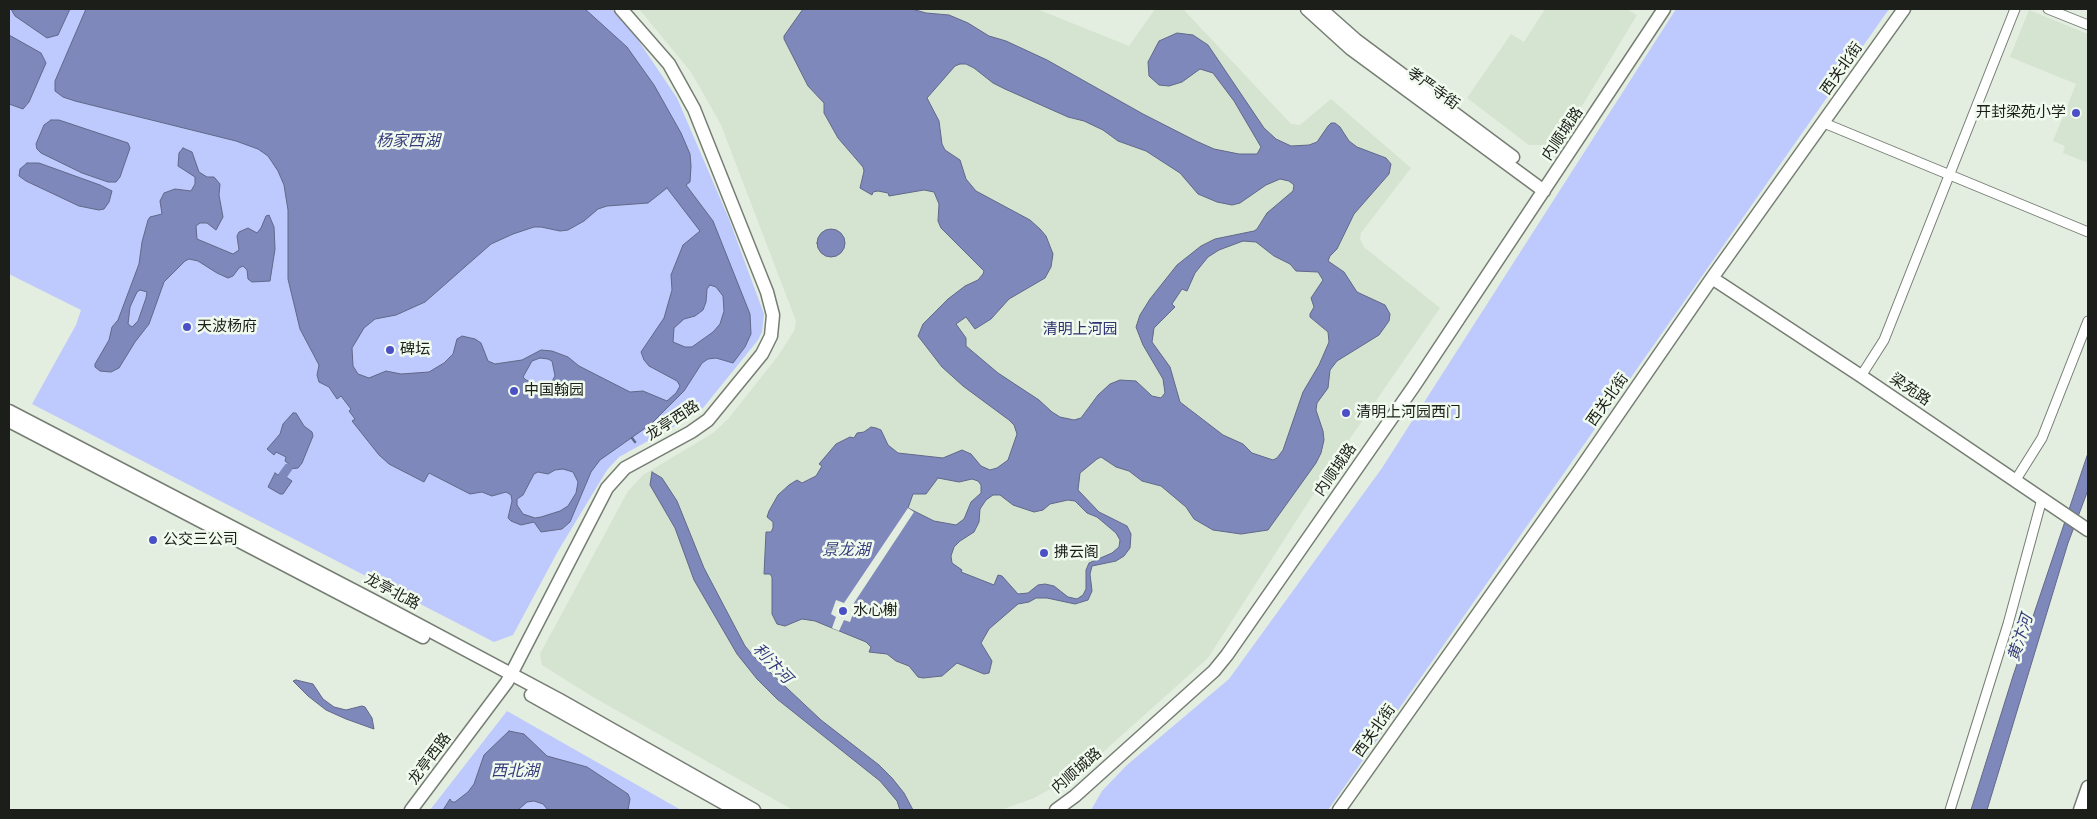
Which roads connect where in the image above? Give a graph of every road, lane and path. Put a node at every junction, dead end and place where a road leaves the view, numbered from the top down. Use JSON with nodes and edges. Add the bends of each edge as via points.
{"nodes":[{"id":1,"x":621,"y":9,"type":"edge"},
{"id":2,"x":1308,"y":9,"type":"edge"},
{"id":3,"x":1321,"y":9,"type":"edge"},
{"id":4,"x":1664,"y":9,"type":"edge"},
{"id":5,"x":1904,"y":9,"type":"edge"},
{"id":6,"x":2015,"y":9,"type":"edge"},
{"id":7,"x":2048,"y":9,"type":"edge"},
{"id":8,"x":2088,"y":25,"type":"edge"},
{"id":9,"x":1824,"y":123,"type":"junction"},
{"id":10,"x":1950,"y":175,"type":"junction"},
{"id":11,"x":1547,"y":187,"type":"junction"},
{"id":12,"x":2088,"y":232,"type":"edge"},
{"id":13,"x":1712,"y":278,"type":"junction"},
{"id":14,"x":2088,"y":321,"type":"edge"},
{"id":15,"x":1861,"y":376,"type":"junction"},
{"id":16,"x":9,"y":411,"type":"edge"},
{"id":17,"x":9,"y":421,"type":"edge"},
{"id":18,"x":2015,"y":481,"type":"junction"},
{"id":19,"x":2045,"y":501,"type":"junction"},
{"id":20,"x":2088,"y":530,"type":"edge"},
{"id":21,"x":509,"y":678,"type":"junction"},
{"id":22,"x":2088,"y":787,"type":"edge"},
{"id":23,"x":411,"y":810,"type":"edge"},
{"id":24,"x":736,"y":810,"type":"edge"},
{"id":25,"x":754,"y":810,"type":"edge"},
{"id":26,"x":1056,"y":810,"type":"edge"},
{"id":27,"x":1340,"y":810,"type":"edge"},
{"id":28,"x":1950,"y":810,"type":"edge"},
{"id":29,"x":2080,"y":810,"type":"edge"}],
"edges":[{"from":1,"to":21,"type":"street","name":"龙亭西路","via":[[670,64],[694,109],[767,292],[772,308],[772,328],[762,354],[714,413],[692,432],[625,468],[606,488]]},
{"from":2,"to":11,"type":"street","name":"孝严寺街","via":[[1350,49]]},
{"from":3,"to":11,"type":"street","name":"孝严寺街","via":[[1356,40]]},
{"from":4,"to":11,"type":"street","name":"内顺城路"},
{"from":5,"to":9,"type":"street","name":"西关北街"},
{"from":6,"to":10,"type":"street"},
{"from":7,"to":8,"type":"street"},
{"from":9,"to":10,"type":"street"},
{"from":9,"to":13,"type":"street","name":"西关北街"},
{"from":10,"to":12,"type":"street"},
{"from":10,"to":15,"type":"street","via":[[1884,340]]},
{"from":11,"to":26,"type":"street","name":"内顺城路","via":[[1414,386],[1222,662]]},
{"from":13,"to":15,"type":"street","name":"梁苑路"},
{"from":13,"to":27,"type":"street","name":"西关北街"},
{"from":14,"to":18,"type":"street","via":[[2042,438]]},
{"from":15,"to":18,"type":"street","name":"梁苑路"},
{"from":16,"to":21,"type":"street","name":"龙亭北路","via":[[374,601]]},
{"from":17,"to":21,"type":"street","name":"龙亭北路"},
{"from":18,"to":19,"type":"street","name":"梁苑路"},
{"from":19,"to":20,"type":"street","name":"梁苑路"},
{"from":19,"to":28,"type":"street"},
{"from":21,"to":23,"type":"street","name":"龙亭西路"},
{"from":21,"to":24,"type":"street","name":"龙亭北路"},
{"from":21,"to":25,"type":"street","name":"龙亭北路"},
{"from":22,"to":29,"type":"street"}]}
